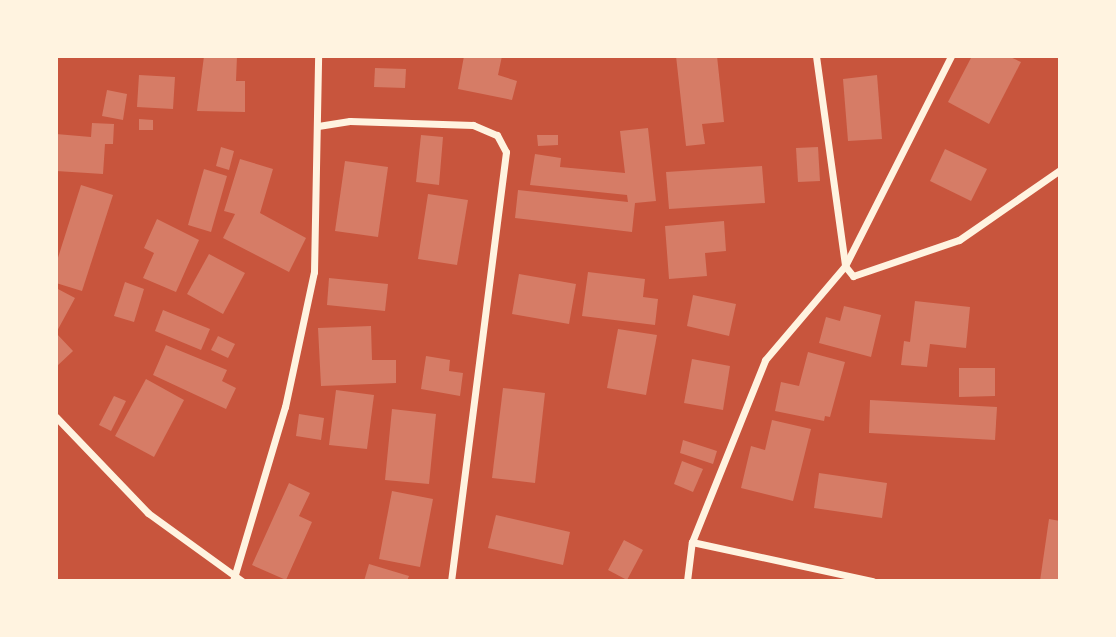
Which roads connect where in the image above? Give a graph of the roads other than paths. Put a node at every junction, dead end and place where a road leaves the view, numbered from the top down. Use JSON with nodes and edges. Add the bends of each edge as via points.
{"nodes":[{"id":1,"x":318,"y":56,"type":"edge"},
{"id":2,"x":816,"y":56,"type":"edge"},
{"id":3,"x":951,"y":56,"type":"edge"},
{"id":4,"x":318,"y":126,"type":"junction"},
{"id":5,"x":1060,"y":170,"type":"edge"},
{"id":6,"x":845,"y":266,"type":"junction"},
{"id":7,"x":56,"y":417,"type":"edge"},
{"id":8,"x":691,"y":542,"type":"junction"},
{"id":9,"x":237,"y":579,"type":"edge"},
{"id":10,"x":451,"y":581,"type":"edge"},
{"id":11,"x":687,"y":581,"type":"edge"},
{"id":12,"x":873,"y":581,"type":"edge"}],
"edges":[{"from":1,"to":4,"type":"street"},
{"from":2,"to":6,"type":"street"},
{"from":3,"to":6,"type":"street"},
{"from":4,"to":9,"type":"street","via":[[314,272],[285,407]]},
{"from":4,"to":10,"type":"street","via":[[350,121],[473,125],[497,135],[506,152]]},
{"from":5,"to":6,"type":"street","via":[[959,240],[853,276]]},
{"from":6,"to":8,"type":"street","via":[[765,360]]},
{"from":7,"to":9,"type":"street","via":[[148,513]]},
{"from":8,"to":11,"type":"street"},
{"from":8,"to":12,"type":"street"}]}
